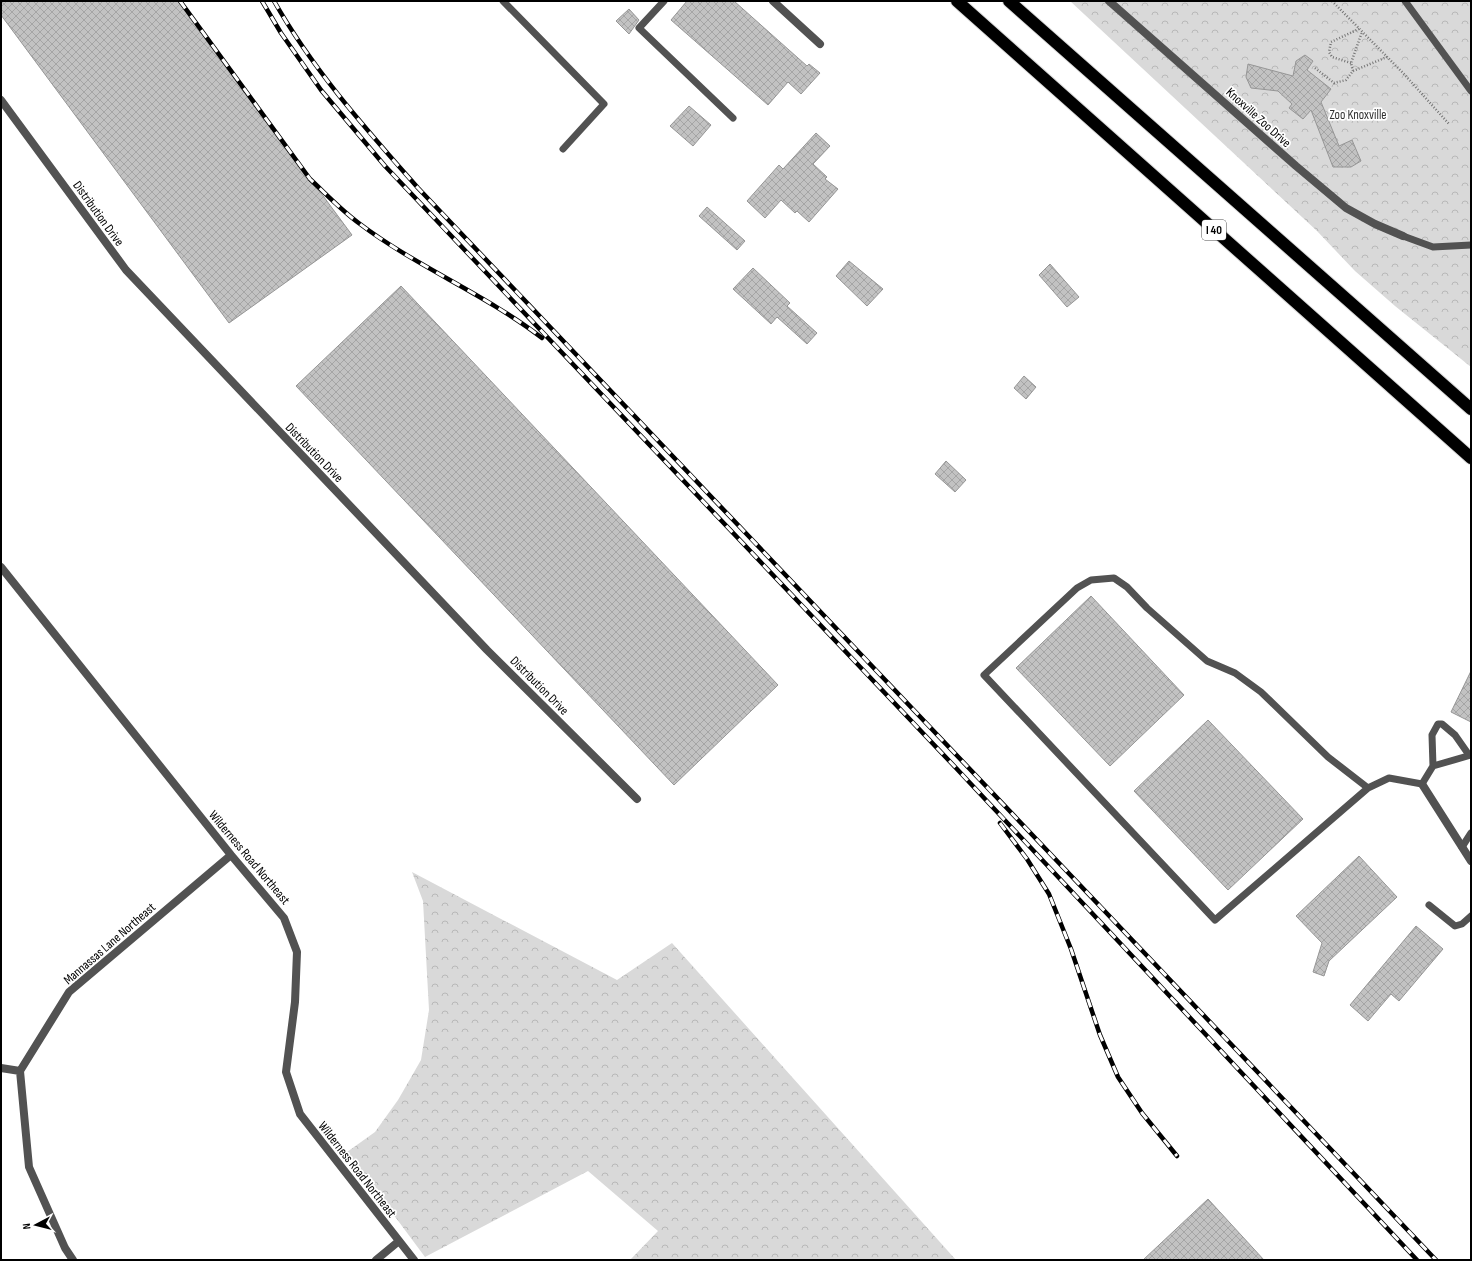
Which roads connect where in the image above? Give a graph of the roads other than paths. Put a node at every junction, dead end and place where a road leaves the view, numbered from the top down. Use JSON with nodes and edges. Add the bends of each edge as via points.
{"nodes":[{"id":1,"x":503,"y":1,"type":"edge"},
{"id":2,"x":664,"y":1,"type":"edge"},
{"id":3,"x":773,"y":1,"type":"edge"},
{"id":4,"x":957,"y":1,"type":"edge"},
{"id":5,"x":1009,"y":1,"type":"edge"},
{"id":6,"x":1109,"y":1,"type":"edge"},
{"id":7,"x":1404,"y":1,"type":"edge"},
{"id":8,"x":820,"y":44,"type":"dead end"},
{"id":9,"x":1471,"y":91,"type":"edge"},
{"id":10,"x":1,"y":100,"type":"edge"},
{"id":11,"x":733,"y":118,"type":"dead end"},
{"id":12,"x":563,"y":149,"type":"dead end"},
{"id":13,"x":1403,"y":236,"type":"joint"},
{"id":14,"x":1471,"y":245,"type":"edge"},
{"id":15,"x":1471,"y":409,"type":"edge"},
{"id":16,"x":1471,"y":458,"type":"edge"},
{"id":17,"x":1,"y":567,"type":"edge"},
{"id":18,"x":1470,"y":755,"type":"edge"},
{"id":19,"x":1433,"y":766,"type":"junction"},
{"id":20,"x":1422,"y":784,"type":"junction"},
{"id":21,"x":1368,"y":788,"type":"junction"},
{"id":22,"x":637,"y":799,"type":"dead end"},
{"id":23,"x":1471,"y":833,"type":"edge"},
{"id":24,"x":1462,"y":847,"type":"junction"},
{"id":25,"x":231,"y":854,"type":"junction"},
{"id":26,"x":1471,"y":861,"type":"edge"},
{"id":27,"x":1429,"y":905,"type":"dead end"},
{"id":28,"x":1471,"y":916,"type":"edge"},
{"id":29,"x":1,"y":1068,"type":"edge"},
{"id":30,"x":20,"y":1071,"type":"junction"},
{"id":31,"x":399,"y":1241,"type":"junction"},
{"id":32,"x":73,"y":1260,"type":"edge"},
{"id":33,"x":376,"y":1260,"type":"edge"},
{"id":34,"x":414,"y":1260,"type":"edge"}],
"edges":[{"from":1,"to":12,"type":"lane","via":[[604,104]]},
{"from":2,"to":11,"type":"lane","via":[[639,28]]},
{"from":3,"to":8,"type":"street"},
{"from":4,"to":16,"type":"highway","number":"I 40"},
{"from":5,"to":15,"type":"highway"},
{"from":6,"to":13,"type":"street","name":"Knoxville Zoo Drive","via":[[1346,208]]},
{"from":7,"to":9,"type":"lane"},
{"from":10,"to":22,"type":"street","name":"Distribution Drive","via":[[126,270],[487,650]]},
{"from":13,"to":14,"type":"lane","via":[[1433,247]]},
{"from":17,"to":25,"type":"street","name":"Wilderness Road Northeast"},
{"from":18,"to":19,"type":"lane"},
{"from":18,"to":19,"type":"lane","via":[[1455,735],[1442,724],[1438,724],[1432,733]]},
{"from":19,"to":20,"type":"lane"},
{"from":20,"to":21,"type":"lane","via":[[1389,778]]},
{"from":20,"to":24,"type":"street"},
{"from":21,"to":21,"type":"lane","via":[[1328,757],[1261,692],[1235,673],[1207,661],[1114,578],[1091,580],[1077,588],[984,675],[1214,920]]},
{"from":23,"to":24,"type":"lane"},
{"from":24,"to":26,"type":"street"},
{"from":25,"to":30,"type":"street","name":"Mannassas Lane Northeast","via":[[69,992]]},
{"from":25,"to":31,"type":"street","name":"Wilderness Road Northeast","via":[[284,918],[297,952],[286,1072],[300,1114]]},
{"from":27,"to":28,"type":"lane","via":[[1455,926],[1462,924]]},
{"from":29,"to":30,"type":"street"},
{"from":30,"to":32,"type":"street","via":[[29,1167],[64,1248]]},
{"from":31,"to":33,"type":"street"},
{"from":31,"to":34,"type":"street","name":"Wilderness Road Northeast"}]}
